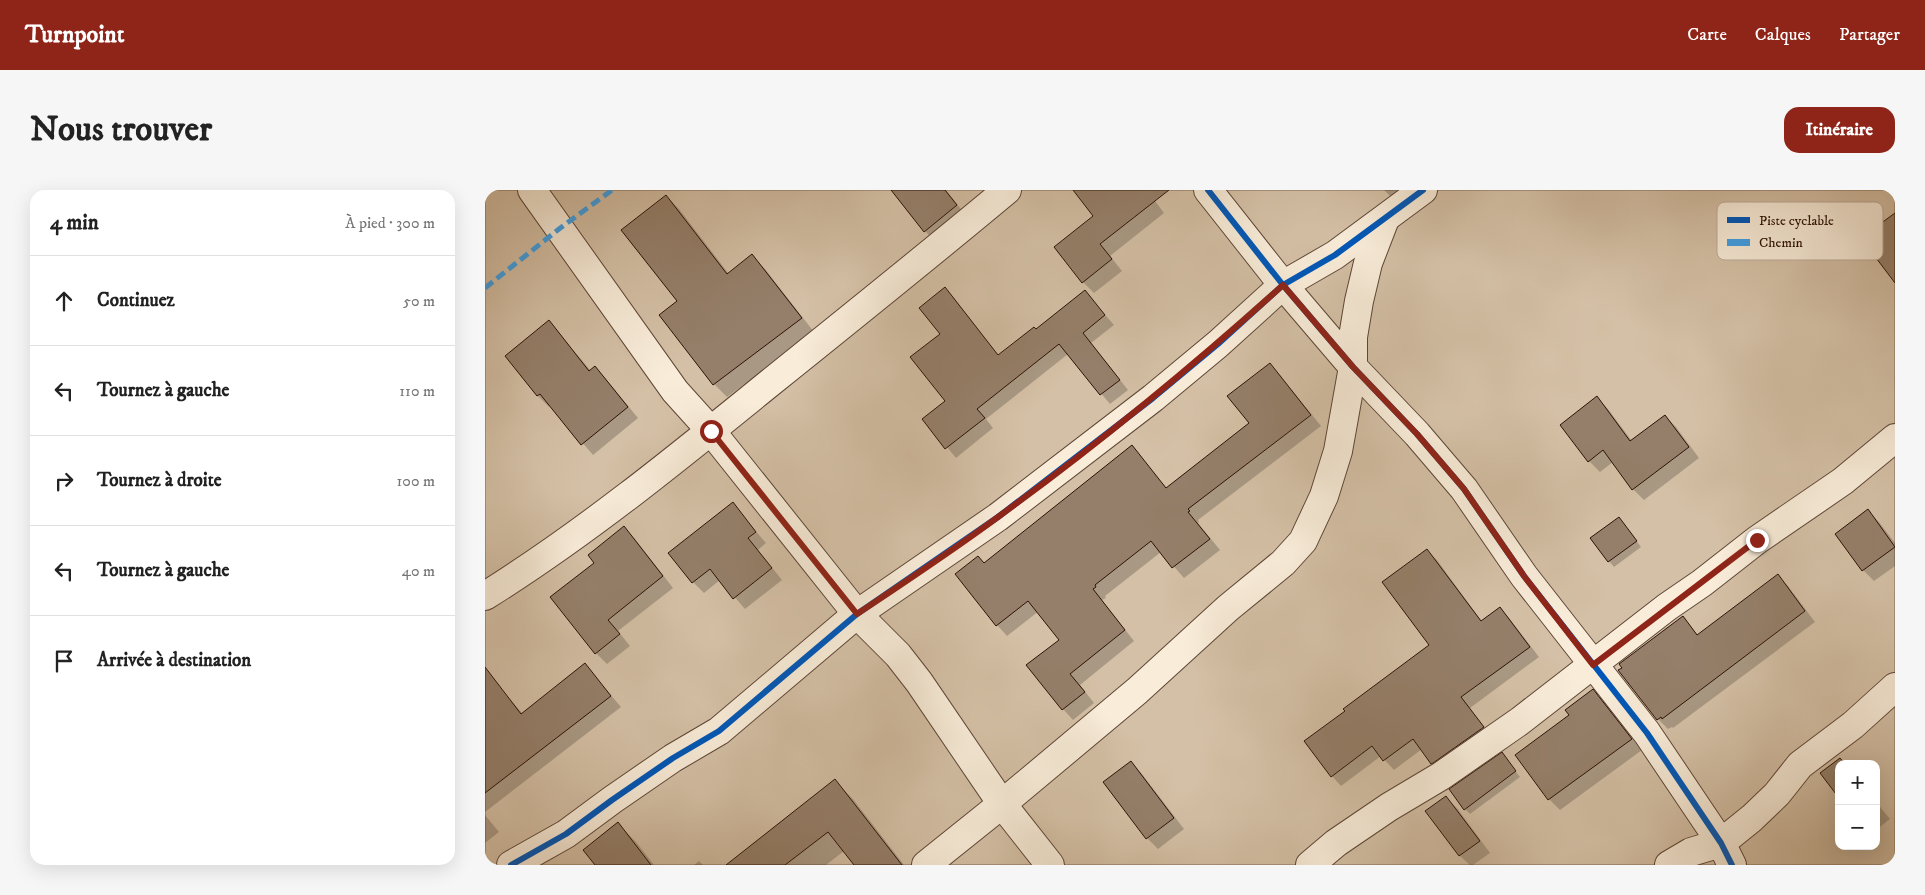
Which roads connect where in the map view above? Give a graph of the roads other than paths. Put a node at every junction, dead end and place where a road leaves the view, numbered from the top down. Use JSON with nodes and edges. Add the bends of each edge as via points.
{"nodes":[{"id":1,"x":532,"y":190,"type":"edge"},
{"id":2,"x":1007,"y":190,"type":"edge"},
{"id":3,"x":1209,"y":190,"type":"edge"},
{"id":4,"x":1423,"y":190,"type":"edge"},
{"id":5,"x":1385,"y":219,"type":"junction"},
{"id":6,"x":1283,"y":285,"type":"junction"},
{"id":7,"x":1353,"y":367,"type":"junction"},
{"id":8,"x":711,"y":431,"type":"junction"},
{"id":9,"x":1895,"y":438,"type":"edge"},
{"id":10,"x":485,"y":596,"type":"edge"},
{"id":11,"x":857,"y":614,"type":"junction"},
{"id":12,"x":1593,"y":665,"type":"junction"},
{"id":13,"x":1895,"y":686,"type":"edge"},
{"id":14,"x":1002,"y":804,"type":"junction"},
{"id":15,"x":1726,"y":854,"type":"edge"},
{"id":16,"x":511,"y":865,"type":"edge"},
{"id":17,"x":926,"y":865,"type":"edge"},
{"id":18,"x":1050,"y":865,"type":"edge"},
{"id":19,"x":1309,"y":865,"type":"edge"},
{"id":20,"x":1669,"y":865,"type":"edge"}],
"edges":[{"from":1,"to":8,"type":"street","via":[[675,391]]},
{"from":2,"to":8,"type":"street"},
{"from":3,"to":6,"type":"street"},
{"from":4,"to":5,"type":"street"},
{"from":5,"to":6,"type":"street","via":[[1335,255]]},
{"from":5,"to":7,"type":"street","via":[[1368,263],[1359,301],[1353,337]]},
{"from":6,"to":7,"type":"street"},
{"from":6,"to":11,"type":"street","via":[[1203,356],[1077,457],[998,517]]},
{"from":7,"to":12,"type":"street","via":[[1464,489],[1524,576]]},
{"from":7,"to":14,"type":"street","via":[[1338,451],[1324,496],[1303,541],[1137,691]]},
{"from":8,"to":10,"type":"street","via":[[569,540]]},
{"from":8,"to":11,"type":"street"},
{"from":9,"to":12,"type":"street","via":[[1843,481],[1757,540]]},
{"from":11,"to":14,"type":"street","via":[[898,655],[919,682]]},
{"from":11,"to":16,"type":"street","via":[[719,730],[665,763],[566,834]]},
{"from":12,"to":15,"type":"street","via":[[1647,733]]},
{"from":12,"to":19,"type":"street","via":[[1520,721],[1335,843]]},
{"from":13,"to":15,"type":"street","via":[[1800,765]]},
{"from":14,"to":17,"type":"street"},
{"from":14,"to":18,"type":"street"},
{"from":15,"to":20,"type":"street","via":[[1691,852]]}]}
